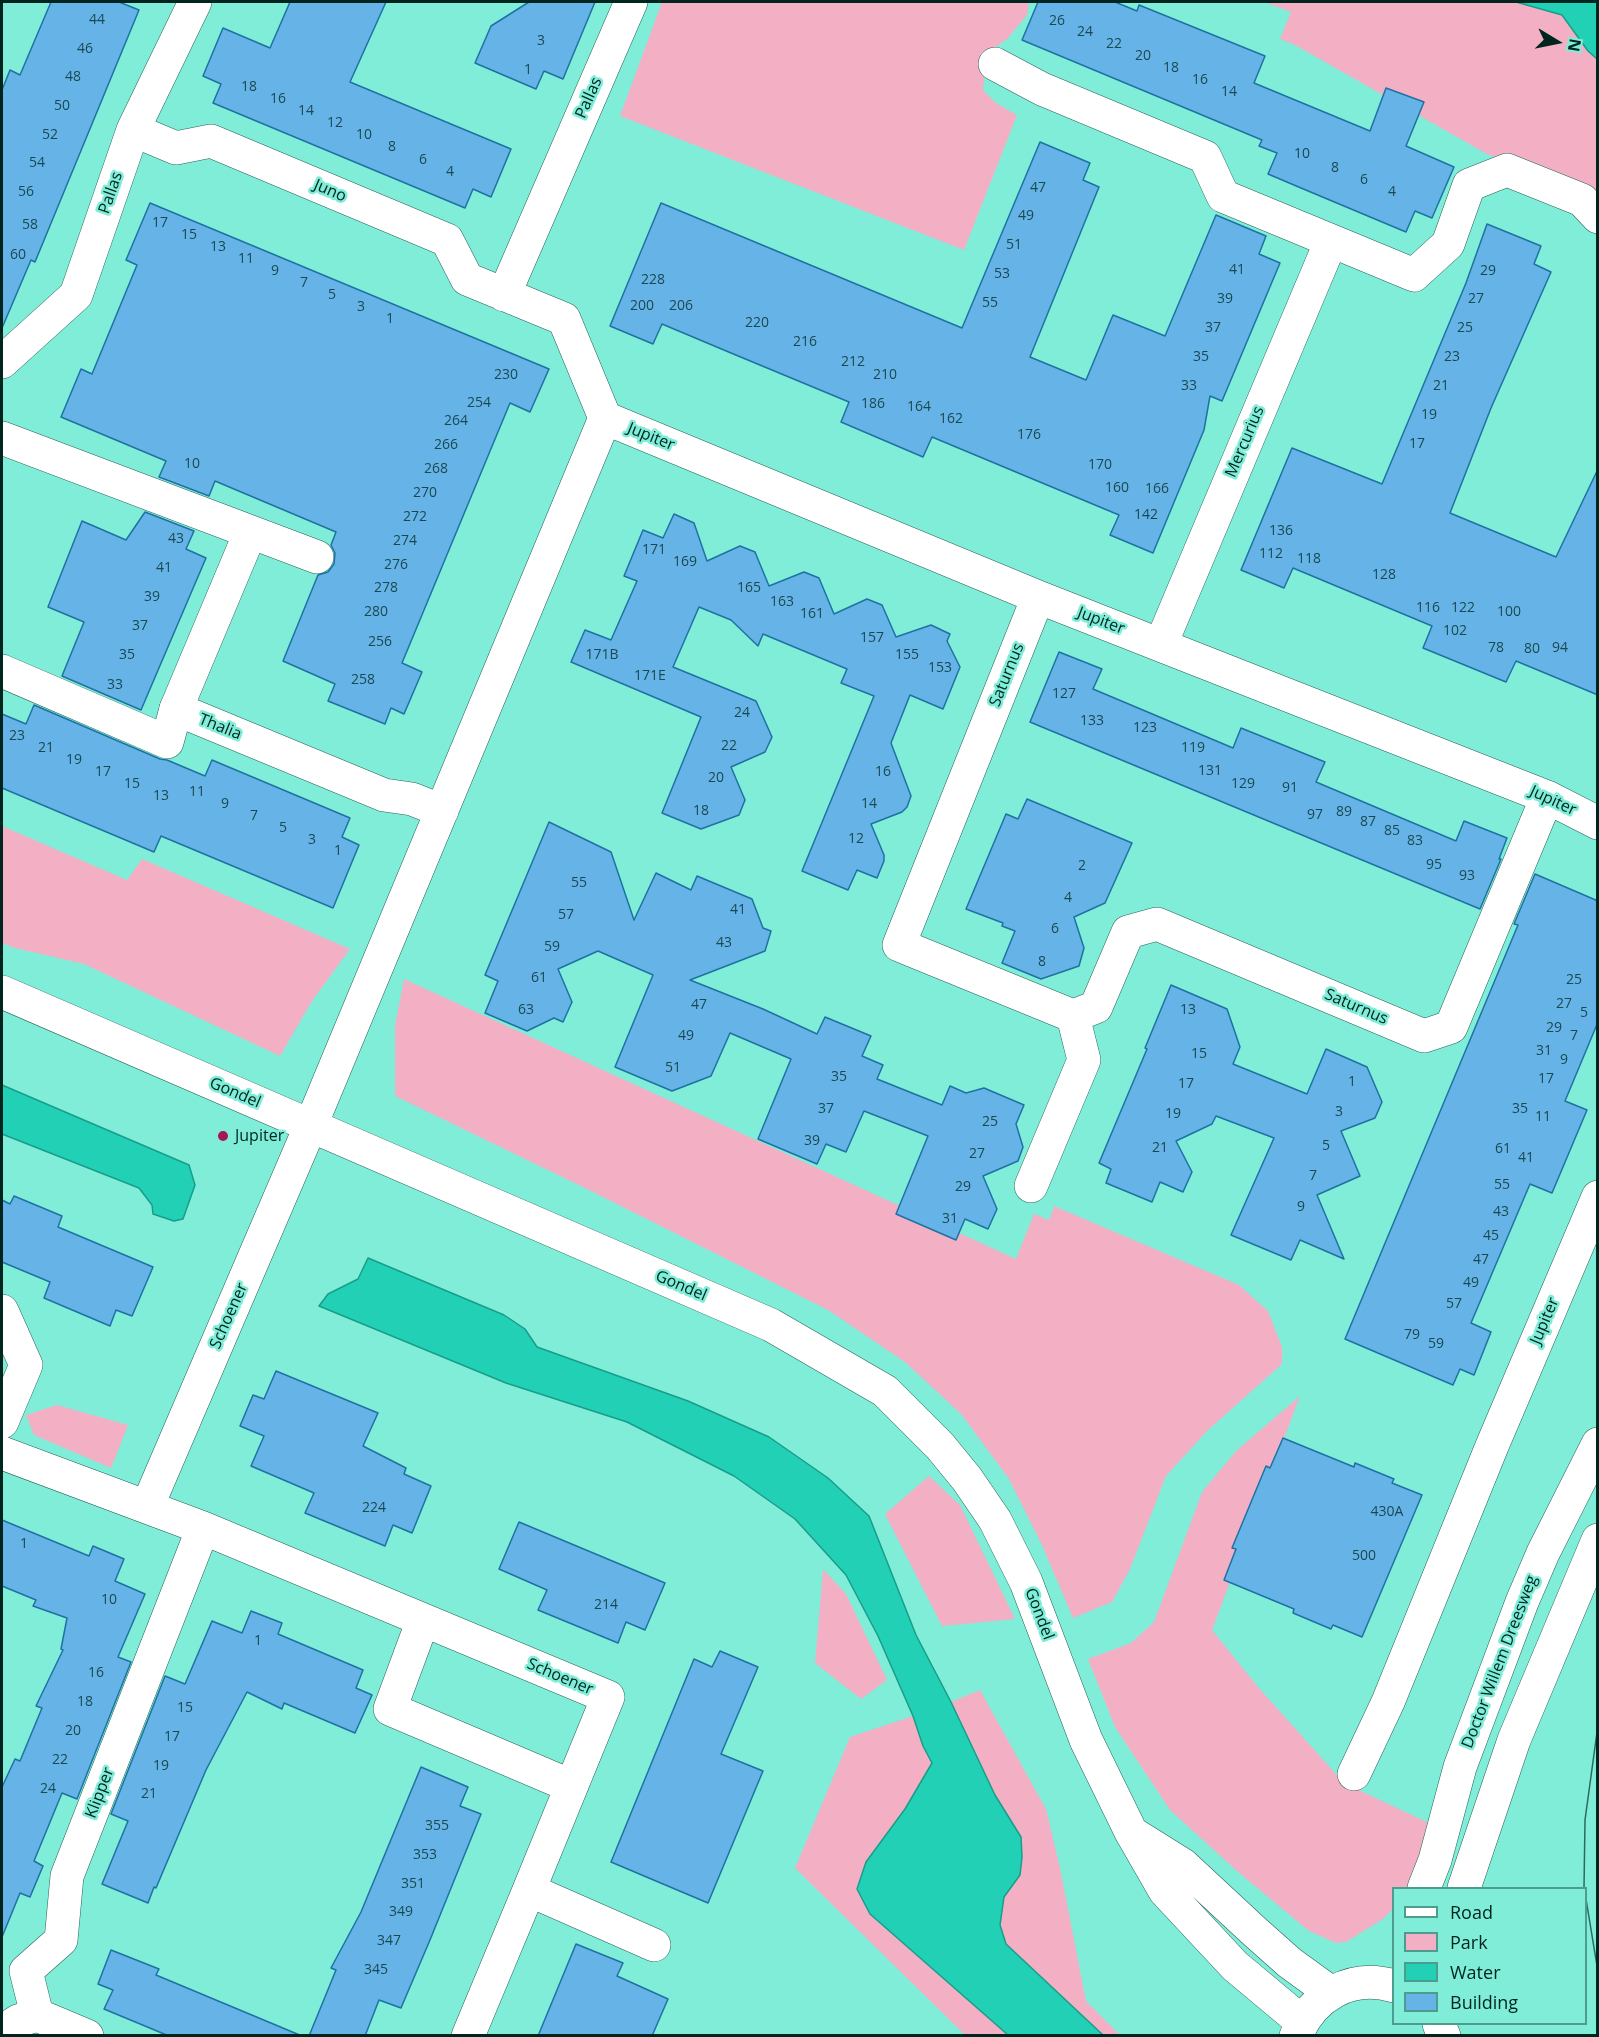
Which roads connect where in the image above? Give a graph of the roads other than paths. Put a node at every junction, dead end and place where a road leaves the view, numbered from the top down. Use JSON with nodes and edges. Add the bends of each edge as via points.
{"nodes":[{"id":1,"x":195,"y":2,"type":"edge"},
{"id":2,"x":632,"y":2,"type":"edge"},
{"id":3,"x":995,"y":64,"type":"dead end"},
{"id":4,"x":133,"y":130,"type":"junction"},
{"id":5,"x":1598,"y":217,"type":"edge"},
{"id":6,"x":1331,"y":241,"type":"junction"},
{"id":7,"x":504,"y":295,"type":"junction"},
{"id":8,"x":2,"y":362,"type":"edge"},
{"id":9,"x":605,"y":418,"type":"junction"},
{"id":10,"x":2,"y":438,"type":"edge"},
{"id":11,"x":250,"y":533,"type":"junction"},
{"id":12,"x":317,"y":557,"type":"dead end"},
{"id":13,"x":1038,"y":597,"type":"junction"},
{"id":14,"x":1161,"y":644,"type":"junction"},
{"id":15,"x":2,"y":671,"type":"edge"},
{"id":16,"x":176,"y":710,"type":"junction"},
{"id":17,"x":1547,"y":796,"type":"junction"},
{"id":18,"x":442,"y":811,"type":"junction"},
{"id":19,"x":1598,"y":823,"type":"edge"},
{"id":20,"x":2,"y":992,"type":"edge"},
{"id":21,"x":1073,"y":1016,"type":"junction"},
{"id":22,"x":311,"y":1125,"type":"junction"},
{"id":23,"x":1031,"y":1186,"type":"dead end"},
{"id":24,"x":1598,"y":1197,"type":"edge"},
{"id":25,"x":2,"y":1311,"type":"edge"},
{"id":26,"x":2,"y":1422,"type":"edge"},
{"id":27,"x":1598,"y":1444,"type":"edge"},
{"id":28,"x":2,"y":1454,"type":"edge"},
{"id":29,"x":1588,"y":1479,"type":"edge"},
{"id":30,"x":147,"y":1507,"type":"junction"},
{"id":31,"x":203,"y":1528,"type":"junction"},
{"id":32,"x":1597,"y":1542,"type":"edge"},
{"id":33,"x":423,"y":1620,"type":"junction"},
{"id":34,"x":1354,"y":1774,"type":"dead end"},
{"id":35,"x":571,"y":1786,"type":"junction"},
{"id":36,"x":1131,"y":1832,"type":"junction"},
{"id":37,"x":1424,"y":1887,"type":"edge"},
{"id":38,"x":1464,"y":1887,"type":"edge"},
{"id":39,"x":529,"y":1890,"type":"junction"},
{"id":40,"x":654,"y":1945,"type":"dead end"},
{"id":41,"x":14,"y":1967,"type":"edge"},
{"id":42,"x":1389,"y":1976,"type":"edge"},
{"id":43,"x":1330,"y":1992,"type":"junction"},
{"id":44,"x":37,"y":2016,"type":"junction"},
{"id":45,"x":1299,"y":2029,"type":"edge"},
{"id":46,"x":2,"y":2032,"type":"edge"},
{"id":47,"x":87,"y":2036,"type":"edge"},
{"id":48,"x":468,"y":2036,"type":"edge"}],
"edges":[{"from":1,"to":4,"type":"street","name":"Pallas"},
{"from":2,"to":7,"type":"street","name":"Pallas"},
{"from":3,"to":6,"type":"street","via":[[1042,89],[1205,158],[1223,196]]},
{"from":4,"to":7,"type":"street","name":"Juno","via":[[176,148],[212,141],[447,240],[467,279]]},
{"from":4,"to":8,"type":"street","name":"Pallas","via":[[76,295]]},
{"from":5,"to":6,"type":"street","via":[[1582,200],[1507,170],[1469,185],[1448,244],[1414,275]]},
{"from":6,"to":14,"type":"street","name":"Mercurius"},
{"from":7,"to":9,"type":"street","name":"Jupiter","via":[[564,319]]},
{"from":9,"to":13,"type":"street","name":"Jupiter"},
{"from":9,"to":18,"type":"street","name":"Jupiter"},
{"from":10,"to":11,"type":"street"},
{"from":11,"to":12,"type":"street"},
{"from":11,"to":16,"type":"street","name":"Thalia"},
{"from":13,"to":14,"type":"street","name":"Jupiter"},
{"from":13,"to":21,"type":"street","name":"Saturnus","via":[[899,945]]},
{"from":14,"to":17,"type":"street","name":"Jupiter"},
{"from":15,"to":16,"type":"street","via":[[167,742]]},
{"from":16,"to":18,"type":"street","name":"Thalia","via":[[384,795],[411,799]]},
{"from":17,"to":19,"type":"street","name":"Jupiter"},
{"from":17,"to":21,"type":"street","name":"Saturnus","via":[[1450,1027],[1424,1036],[1157,924],[1128,932],[1096,1007]]},
{"from":18,"to":22,"type":"street","name":"Jupiter"},
{"from":20,"to":22,"type":"street","name":"Gondel"},
{"from":21,"to":23,"type":"street","via":[[1084,1060]]},
{"from":22,"to":30,"type":"street","name":"Schoener"},
{"from":22,"to":36,"type":"street","name":"Gondel","via":[[771,1325],[885,1390],[940,1446],[995,1520],[1026,1582],[1086,1740]]},
{"from":24,"to":34,"type":"street","name":"Jupiter","via":[[1388,1702]]},
{"from":25,"to":26,"type":"street","via":[[26,1365]]},
{"from":27,"to":29,"type":"street","name":"Doctor Willem Dreesweg"},
{"from":28,"to":30,"type":"street","name":"Schoener"},
{"from":29,"to":37,"type":"street","name":"Doctor Willem Dreesweg","via":[[1543,1553],[1518,1612],[1460,1767]]},
{"from":30,"to":31,"type":"street","name":"Schoener"},
{"from":31,"to":33,"type":"street","name":"Schoener"},
{"from":31,"to":41,"type":"street","name":"Klipper","via":[[67,1876],[61,1940]]},
{"from":32,"to":38,"type":"street","via":[[1514,1740]]},
{"from":33,"to":35,"type":"street","via":[[390,1709]]},
{"from":33,"to":35,"type":"street","name":"Schoener","via":[[608,1696]]},
{"from":35,"to":39,"type":"street","name":"Schoener"},
{"from":36,"to":43,"type":"street","via":[[1183,1864],[1273,1948]]},
{"from":36,"to":45,"type":"street","name":"Gondel","via":[[1165,1891]]},
{"from":39,"to":40,"type":"street"},
{"from":39,"to":48,"type":"street","name":"Schoener"},
{"from":41,"to":44,"type":"street","name":"Klipper"},
{"from":42,"to":43,"type":"street"},
{"from":43,"to":45,"type":"street","via":[[1314,2006]]},
{"from":44,"to":46,"type":"street","via":[[18,2021]]},
{"from":44,"to":47,"type":"street"}]}
